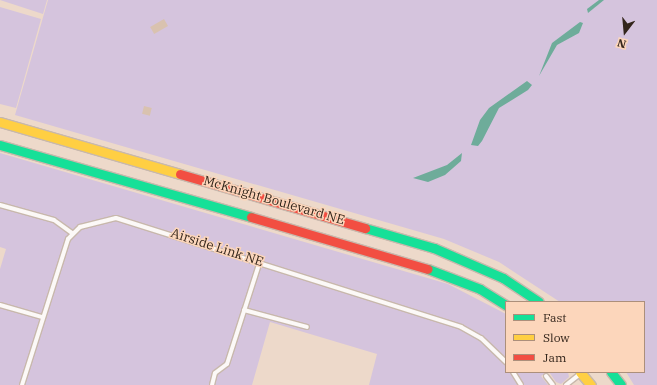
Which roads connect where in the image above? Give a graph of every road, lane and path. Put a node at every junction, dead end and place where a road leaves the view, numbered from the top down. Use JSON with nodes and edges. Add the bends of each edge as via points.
{"nodes":[{"id":1,"x":0,"y":122,"type":"edge"},
{"id":2,"x":0,"y":145,"type":"edge"},
{"id":3,"x":0,"y":205,"type":"edge"},
{"id":4,"x":72,"y":232,"type":"junction"},
{"id":5,"x":260,"y":262,"type":"junction"},
{"id":6,"x":538,"y":301,"type":"edge"},
{"id":7,"x":505,"y":304,"type":"edge"},
{"id":8,"x":0,"y":305,"type":"edge"},
{"id":9,"x":244,"y":310,"type":"junction"},
{"id":10,"x":42,"y":317,"type":"junction"},
{"id":11,"x":307,"y":326,"type":"dead end"},
{"id":12,"x":505,"y":361,"type":"edge"},
{"id":13,"x":514,"y":373,"type":"edge"},
{"id":14,"x":581,"y":373,"type":"edge"},
{"id":15,"x":612,"y":373,"type":"edge"},
{"id":16,"x":546,"y":376,"type":"dead end"},
{"id":17,"x":22,"y":385,"type":"edge"},
{"id":18,"x":212,"y":385,"type":"edge"},
{"id":19,"x":521,"y":385,"type":"edge"},
{"id":20,"x":553,"y":385,"type":"edge"},
{"id":21,"x":566,"y":385,"type":"edge"},
{"id":22,"x":591,"y":385,"type":"edge"},
{"id":23,"x":621,"y":385,"type":"edge"}],
"edges":[{"from":1,"to":6,"type":"main road","name":"McKnight Boulevard NE","via":[[434,248],[503,278]]},
{"from":2,"to":7,"type":"main road","name":"McKnight Boulevard NE","via":[[421,266],[480,289]]},
{"from":3,"to":4,"type":"lane","via":[[54,220]]},
{"from":4,"to":5,"type":"lane","name":"Airside Link NE","via":[[106,218],[127,219]]},
{"from":4,"to":10,"type":"lane","via":[[62,250]]},
{"from":5,"to":9,"type":"lane"},
{"from":5,"to":12,"type":"lane","name":"Airside Link NE","via":[[461,327],[481,338]]},
{"from":8,"to":10,"type":"lane"},
{"from":9,"to":11,"type":"lane"},
{"from":9,"to":18,"type":"lane","via":[[227,364],[215,373]]},
{"from":10,"to":17,"type":"lane"},
{"from":13,"to":19,"type":"lane"},
{"from":14,"to":21,"type":"lane"},
{"from":14,"to":22,"type":"main road"},
{"from":15,"to":23,"type":"main road"},
{"from":16,"to":20,"type":"lane"}]}
